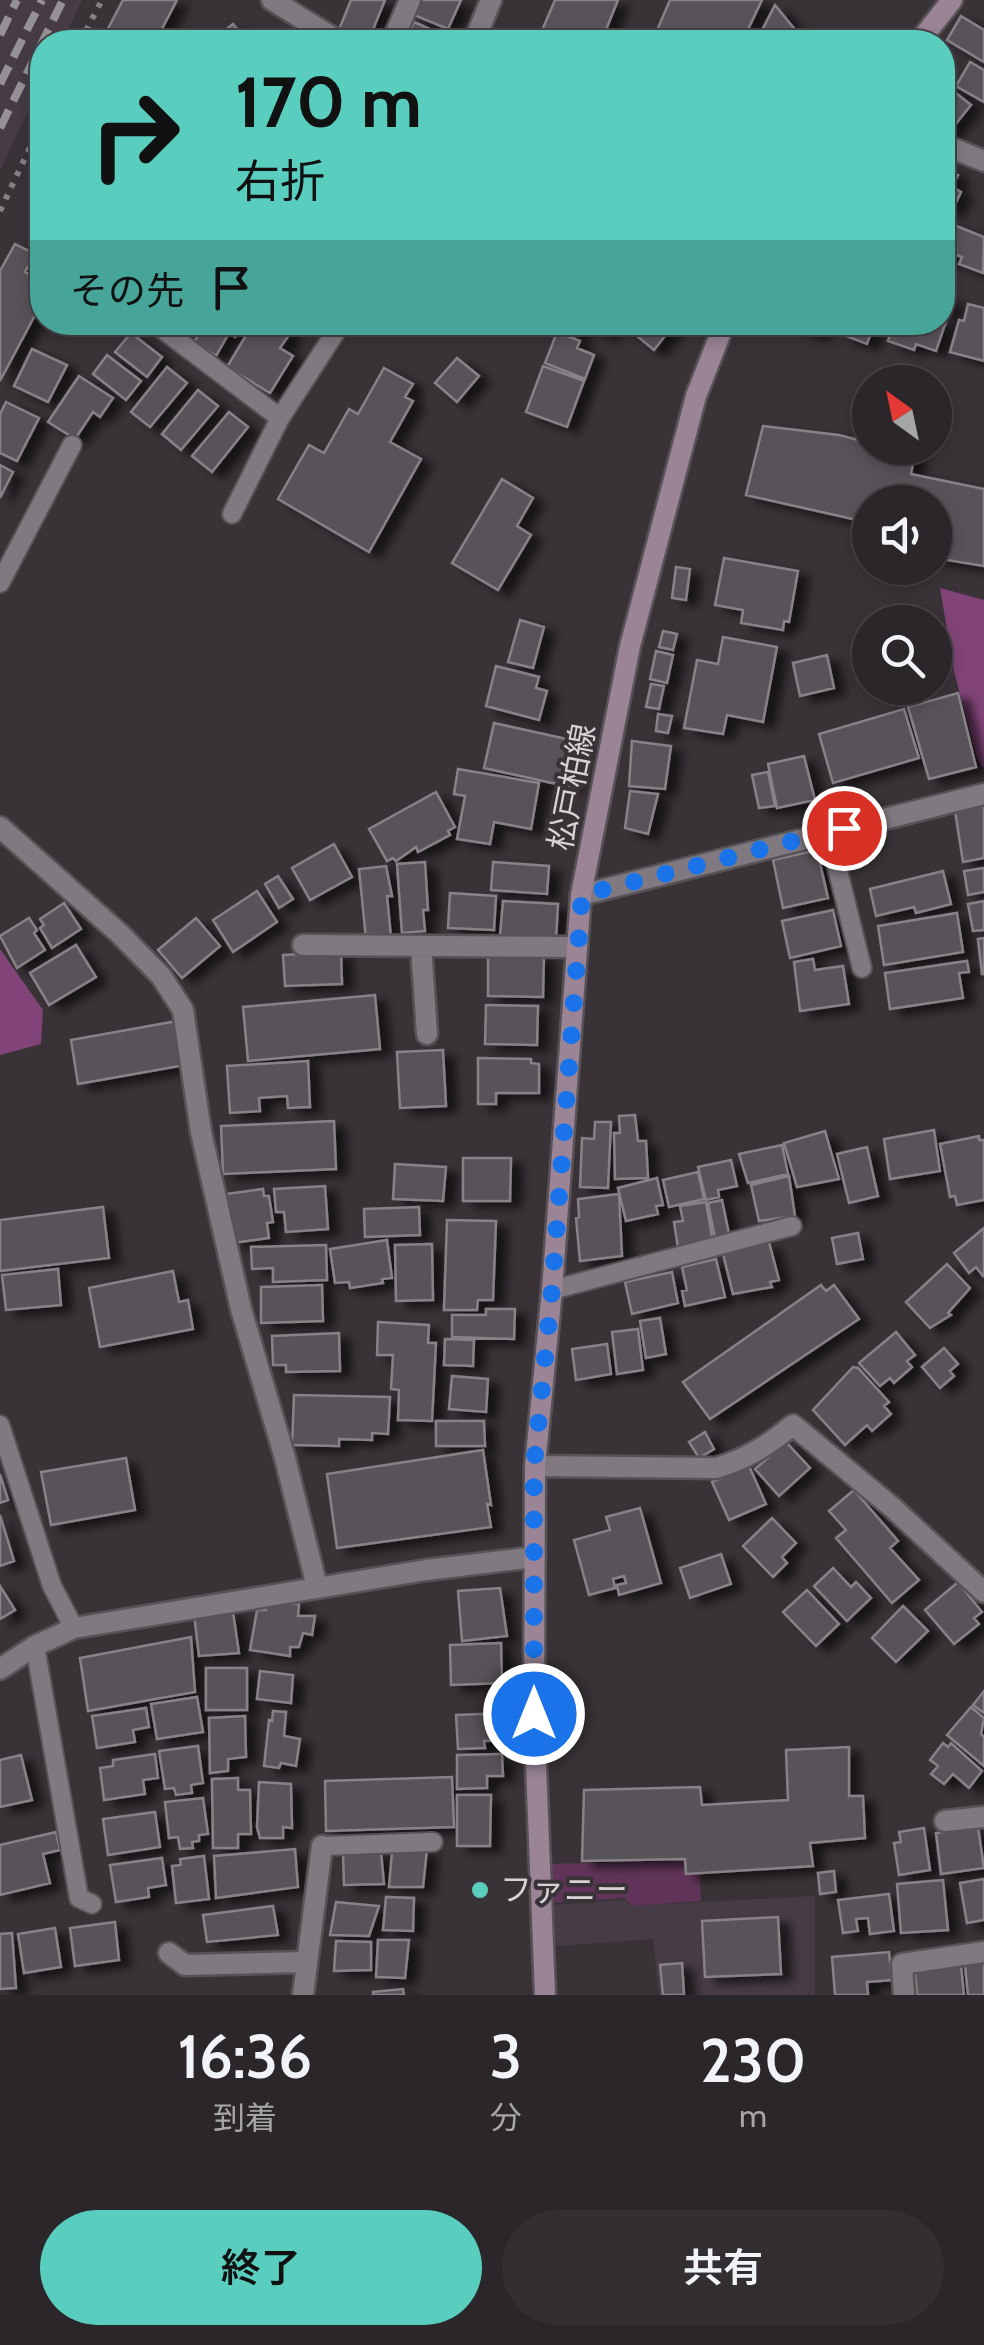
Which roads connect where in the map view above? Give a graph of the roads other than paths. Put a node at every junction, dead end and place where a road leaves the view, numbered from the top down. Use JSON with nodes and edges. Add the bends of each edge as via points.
{"nodes":[{"id":1,"x":272,"y":0,"type":"edge"},
{"id":2,"x":410,"y":0,"type":"edge"},
{"id":3,"x":492,"y":0,"type":"edge"},
{"id":4,"x":952,"y":0,"type":"edge"},
{"id":5,"x":321,"y":30,"type":"edge"},
{"id":6,"x":397,"y":30,"type":"edge"},
{"id":7,"x":479,"y":30,"type":"edge"},
{"id":8,"x":928,"y":30,"type":"edge"},
{"id":9,"x":955,"y":149,"type":"edge"},
{"id":10,"x":984,"y":160,"type":"edge"},
{"id":11,"x":171,"y":335,"type":"edge"},
{"id":12,"x":334,"y":335,"type":"edge"},
{"id":13,"x":713,"y":335,"type":"edge"},
{"id":14,"x":280,"y":418,"type":"junction"},
{"id":15,"x":72,"y":445,"type":"dead end"},
{"id":16,"x":232,"y":514,"type":"dead end"},
{"id":17,"x":0,"y":584,"type":"edge"},
{"id":18,"x":984,"y":794,"type":"edge"},
{"id":19,"x":0,"y":826,"type":"edge"},
{"id":20,"x":828,"y":831,"type":"junction"},
{"id":21,"x":582,"y":895,"type":"junction"},
{"id":22,"x":304,"y":945,"type":"dead end"},
{"id":23,"x":420,"y":946,"type":"junction"},
{"id":24,"x":577,"y":947,"type":"junction"},
{"id":25,"x":862,"y":968,"type":"dead end"},
{"id":26,"x":427,"y":1034,"type":"dead end"},
{"id":27,"x":792,"y":1226,"type":"dead end"},
{"id":28,"x":552,"y":1290,"type":"junction"},
{"id":29,"x":0,"y":1424,"type":"edge"},
{"id":30,"x":534,"y":1466,"type":"junction"},
{"id":31,"x":535,"y":1556,"type":"junction"},
{"id":32,"x":317,"y":1588,"type":"junction"},
{"id":33,"x":984,"y":1592,"type":"edge"},
{"id":34,"x":74,"y":1628,"type":"junction"},
{"id":35,"x":35,"y":1646,"type":"junction"},
{"id":36,"x":0,"y":1669,"type":"edge"},
{"id":37,"x":984,"y":1805,"type":"edge"},
{"id":38,"x":984,"y":1817,"type":"edge"},
{"id":39,"x":945,"y":1821,"type":"dead end"},
{"id":40,"x":433,"y":1842,"type":"dead end"},
{"id":41,"x":322,"y":1846,"type":"joint"},
{"id":42,"x":92,"y":1904,"type":"dead end"},
{"id":43,"x":984,"y":1952,"type":"edge"},
{"id":44,"x":169,"y":1953,"type":"dead end"},
{"id":45,"x":307,"y":1962,"type":"junction"},
{"id":46,"x":303,"y":1995,"type":"edge"},
{"id":47,"x":545,"y":1995,"type":"edge"},
{"id":48,"x":904,"y":1995,"type":"edge"}],
"edges":[{"from":1,"to":5,"type":"street"},
{"from":2,"to":6,"type":"street"},
{"from":3,"to":7,"type":"street"},
{"from":4,"to":8,"type":"main road"},
{"from":9,"to":10,"type":"street"},
{"from":11,"to":14,"type":"lane"},
{"from":12,"to":14,"type":"lane"},
{"from":13,"to":21,"type":"main road","name":"松戸柏線","via":[[630,646]]},
{"from":14,"to":16,"type":"lane"},
{"from":15,"to":17,"type":"lane"},
{"from":18,"to":20,"type":"street"},
{"from":19,"to":32,"type":"street","via":[[120,934],[183,1010],[201,1132],[241,1309]]},
{"from":20,"to":21,"type":"street"},
{"from":20,"to":25,"type":"lane"},
{"from":21,"to":24,"type":"main road","name":"松戸柏線"},
{"from":22,"to":23,"type":"street"},
{"from":23,"to":24,"type":"street"},
{"from":23,"to":26,"type":"street"},
{"from":24,"to":28,"type":"main road","name":"松戸柏線"},
{"from":27,"to":28,"type":"lane"},
{"from":28,"to":30,"type":"main road","name":"松戸柏線"},
{"from":29,"to":34,"type":"lane","via":[[52,1586]]},
{"from":30,"to":31,"type":"main road","name":"松戸柏線"},
{"from":30,"to":33,"type":"street","via":[[716,1468],[742,1460],[793,1425]]},
{"from":31,"to":32,"type":"street"},
{"from":31,"to":47,"type":"main road","name":"松戸柏線"},
{"from":32,"to":34,"type":"street"},
{"from":34,"to":35,"type":"street"},
{"from":35,"to":36,"type":"street"},
{"from":35,"to":42,"type":"lane","via":[[79,1898]]},
{"from":37,"to":38,"type":"street","via":[[978,1812]]},
{"from":38,"to":39,"type":"street"},
{"from":40,"to":41,"type":"lane"},
{"from":41,"to":45,"type":"street"},
{"from":43,"to":48,"type":"street","via":[[902,1964]]},
{"from":44,"to":45,"type":"street","via":[[186,1965]]},
{"from":45,"to":46,"type":"street"}]}
